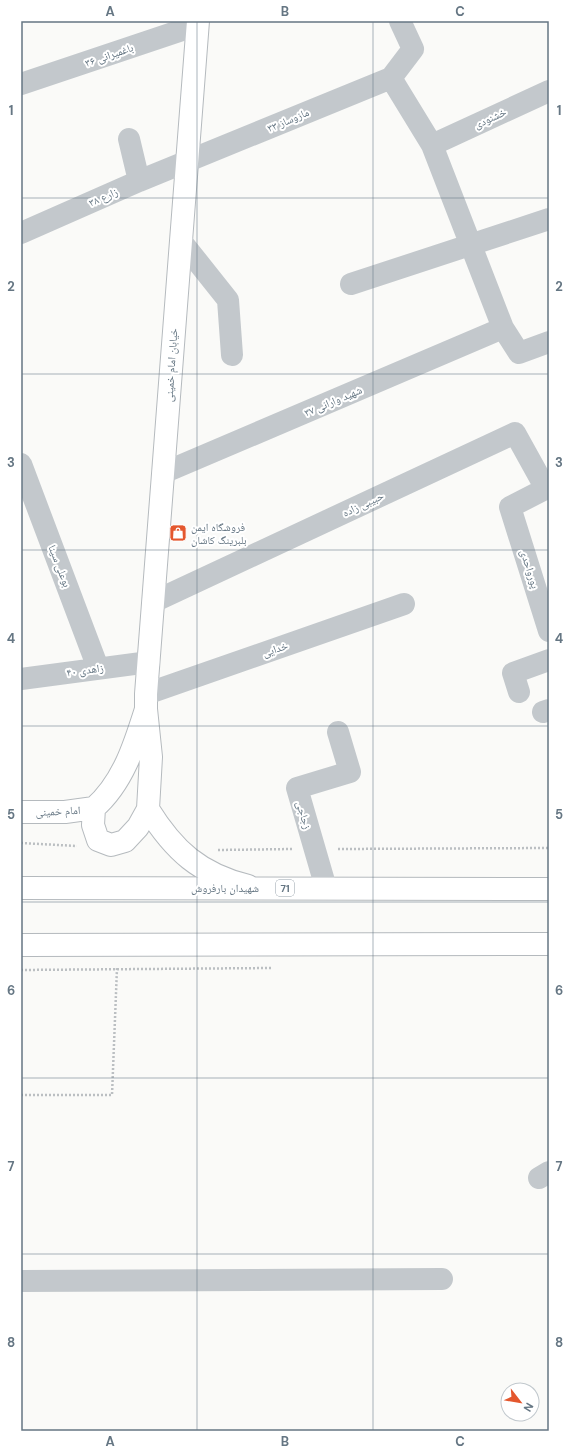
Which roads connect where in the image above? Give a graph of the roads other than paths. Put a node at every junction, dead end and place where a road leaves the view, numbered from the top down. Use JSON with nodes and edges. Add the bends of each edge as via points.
{"nodes":[{"id":1,"x":400,"y":21,"type":"edge"},
{"id":2,"x":198,"y":23,"type":"edge"},
{"id":3,"x":391,"y":78,"type":"junction"},
{"id":4,"x":21,"y":84,"type":"edge"},
{"id":5,"x":549,"y":91,"type":"edge"},
{"id":6,"x":129,"y":139,"type":"dead end"},
{"id":7,"x":432,"y":145,"type":"junction"},
{"id":8,"x":186,"y":163,"type":"junction"},
{"id":9,"x":139,"y":181,"type":"junction"},
{"id":10,"x":549,"y":219,"type":"edge"},
{"id":11,"x":21,"y":233,"type":"edge"},
{"id":12,"x":181,"y":241,"type":"junction"},
{"id":13,"x":472,"y":245,"type":"junction"},
{"id":14,"x":351,"y":284,"type":"dead end"},
{"id":15,"x":503,"y":328,"type":"junction"},
{"id":16,"x":549,"y":342,"type":"edge"},
{"id":17,"x":232,"y":355,"type":"dead end"},
{"id":18,"x":21,"y":464,"type":"edge"},
{"id":19,"x":163,"y":473,"type":"junction"},
{"id":20,"x":548,"y":488,"type":"edge"},
{"id":21,"x":26,"y":492,"type":"edge"},
{"id":22,"x":153,"y":602,"type":"junction"},
{"id":23,"x":404,"y":604,"type":"dead end"},
{"id":24,"x":549,"y":631,"type":"edge"},
{"id":25,"x":549,"y":660,"type":"edge"},
{"id":26,"x":149,"y":662,"type":"junction"},
{"id":27,"x":98,"y":668,"type":"junction"},
{"id":28,"x":21,"y":679,"type":"edge"},
{"id":29,"x":520,"y":692,"type":"dead end"},
{"id":30,"x":146,"y":701,"type":"junction"},
{"id":31,"x":338,"y":732,"type":"dead end"},
{"id":32,"x":94,"y":808,"type":"junction"},
{"id":33,"x":148,"y":809,"type":"junction"},
{"id":34,"x":21,"y":812,"type":"edge"},
{"id":35,"x":253,"y":887,"type":"junction"},
{"id":36,"x":21,"y":888,"type":"edge"},
{"id":37,"x":326,"y":888,"type":"junction"},
{"id":38,"x":549,"y":889,"type":"edge"},
{"id":39,"x":549,"y":944,"type":"edge"},
{"id":40,"x":21,"y":945,"type":"edge"},
{"id":41,"x":442,"y":1279,"type":"dead end"},
{"id":42,"x":21,"y":1281,"type":"edge"}],
"edges":[{"from":1,"to":3,"type":"street","via":[[413,49]]},
{"from":2,"to":4,"type":"street","name":"باغمیرانی ۳۶"},
{"from":2,"to":8,"type":"main road","name":"خیابان امام خمینی"},
{"from":3,"to":7,"type":"street"},
{"from":3,"to":8,"type":"street","name":"مازوساز ۳۳"},
{"from":5,"to":7,"type":"street","name":"خشنودی"},
{"from":6,"to":9,"type":"street"},
{"from":7,"to":13,"type":"street"},
{"from":8,"to":9,"type":"street","name":"زارع ۳۸"},
{"from":8,"to":12,"type":"main road","name":"خیابان امام خمینی"},
{"from":9,"to":11,"type":"street","name":"زارع ۳۸"},
{"from":10,"to":13,"type":"street"},
{"from":12,"to":17,"type":"street","via":[[228,300]]},
{"from":12,"to":19,"type":"main road","name":"خیابان امام خمینی"},
{"from":13,"to":14,"type":"street"},
{"from":13,"to":15,"type":"street"},
{"from":15,"to":16,"type":"street","via":[[519,353]]},
{"from":15,"to":19,"type":"street","name":"شهید وارانی ۳۷"},
{"from":18,"to":21,"type":"street","name":"بوعلی سینا"},
{"from":19,"to":22,"type":"main road","name":"خیابان امام خمینی"},
{"from":20,"to":22,"type":"street","name":"حبیبی زاده","via":[[515,433]]},
{"from":20,"to":24,"type":"street","name":"پورواحدی","via":[[510,507]]},
{"from":21,"to":27,"type":"street","name":"بوعلی سینا"},
{"from":22,"to":26,"type":"main road","name":"خیابان امام خمینی"},
{"from":23,"to":30,"type":"street","name":"خدایی"},
{"from":25,"to":29,"type":"street","via":[[513,673]]},
{"from":26,"to":27,"type":"street","name":"زاهدی ۴۰"},
{"from":26,"to":30,"type":"main road","name":"خیابان امام خمینی"},
{"from":27,"to":28,"type":"street","name":"زاهدی ۴۰"},
{"from":30,"to":32,"type":"main road","via":[[137,737],[118,781],[103,801]]},
{"from":30,"to":33,"type":"main road","via":[[151,757]]},
{"from":31,"to":37,"type":"street","name":"زجاجی","via":[[350,772],[297,788]]},
{"from":32,"to":33,"type":"main road","via":[[93,825],[98,840],[111,846],[125,841],[138,827]]},
{"from":32,"to":34,"type":"main road","name":"امام خمینی","via":[[64,812]]},
{"from":33,"to":35,"type":"main road","via":[[161,830],[179,851],[201,868],[226,881]]},
{"from":35,"to":36,"type":"main road","name":"شهیدان بارفروش","number":"71"},
{"from":35,"to":37,"type":"main road","name":"شهیدان بارفروش","number":"71"},
{"from":37,"to":38,"type":"main road","name":"شهیدان بارفروش","number":"71"},
{"from":39,"to":40,"type":"main road"},
{"from":41,"to":42,"type":"street"}]}
